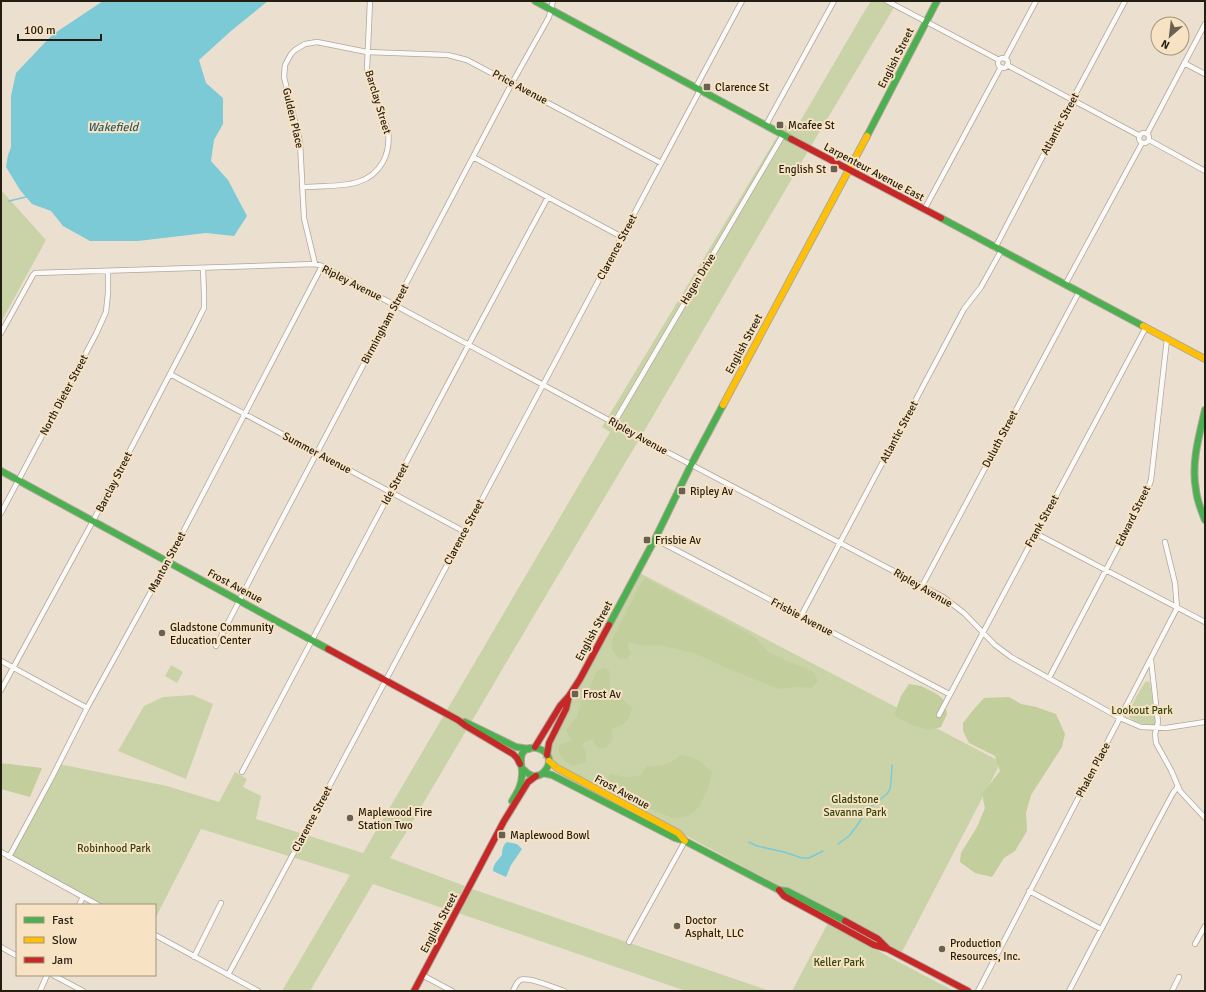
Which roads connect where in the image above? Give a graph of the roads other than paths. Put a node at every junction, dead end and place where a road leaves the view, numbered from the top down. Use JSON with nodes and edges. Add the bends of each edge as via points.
{"nodes":[{"id":1,"x":370,"y":1,"type":"edge"},
{"id":2,"x":535,"y":1,"type":"edge"},
{"id":3,"x":554,"y":1,"type":"edge"},
{"id":4,"x":742,"y":1,"type":"edge"},
{"id":5,"x":834,"y":1,"type":"edge"},
{"id":6,"x":887,"y":1,"type":"edge"},
{"id":7,"x":937,"y":1,"type":"edge"},
{"id":8,"x":1036,"y":1,"type":"edge"},
{"id":9,"x":1125,"y":1,"type":"edge"},
{"id":10,"x":550,"y":10,"type":"junction"},
{"id":11,"x":926,"y":22,"type":"junction"},
{"id":12,"x":1205,"y":24,"type":"edge"},
{"id":13,"x":367,"y":52,"type":"junction"},
{"id":14,"x":1005,"y":58,"type":"junction"},
{"id":15,"x":999,"y":60,"type":"junction"},
{"id":16,"x":1184,"y":63,"type":"junction"},
{"id":17,"x":1007,"y":65,"type":"junction"},
{"id":18,"x":1001,"y":67,"type":"junction"},
{"id":19,"x":1205,"y":74,"type":"edge"},
{"id":20,"x":512,"y":83,"type":"junction"},
{"id":21,"x":698,"y":88,"type":"junction"},
{"id":22,"x":1072,"y":100,"type":"junction"},
{"id":23,"x":766,"y":125,"type":"junction"},
{"id":24,"x":1147,"y":134,"type":"junction"},
{"id":25,"x":783,"y":135,"type":"junction"},
{"id":26,"x":1140,"y":136,"type":"junction"},
{"id":27,"x":1149,"y":140,"type":"junction"},
{"id":28,"x":1142,"y":143,"type":"junction"},
{"id":29,"x":473,"y":157,"type":"junction"},
{"id":30,"x":661,"y":163,"type":"junction"},
{"id":31,"x":849,"y":170,"type":"junction"},
{"id":32,"x":1205,"y":171,"type":"edge"},
{"id":33,"x":303,"y":186,"type":"junction"},
{"id":34,"x":548,"y":197,"type":"junction"},
{"id":35,"x":924,"y":210,"type":"junction"},
{"id":36,"x":622,"y":237,"type":"junction"},
{"id":37,"x":995,"y":248,"type":"junction"},
{"id":38,"x":1001,"y":251,"type":"junction"},
{"id":39,"x":315,"y":264,"type":"junction"},
{"id":40,"x":322,"y":266,"type":"junction"},
{"id":41,"x":202,"y":268,"type":"junction"},
{"id":42,"x":108,"y":271,"type":"junction"},
{"id":43,"x":1066,"y":285,"type":"junction"},
{"id":44,"x":1079,"y":292,"type":"junction"},
{"id":45,"x":395,"y":305,"type":"junction"},
{"id":46,"x":1146,"y":327,"type":"junction"},
{"id":47,"x":1,"y":333,"type":"edge"},
{"id":48,"x":1168,"y":339,"type":"junction"},
{"id":49,"x":469,"y":344,"type":"junction"},
{"id":50,"x":1205,"y":359,"type":"edge"},
{"id":51,"x":170,"y":374,"type":"junction"},
{"id":52,"x":543,"y":385,"type":"junction"},
{"id":53,"x":1205,"y":410,"type":"edge"},
{"id":54,"x":244,"y":414,"type":"junction"},
{"id":55,"x":614,"y":423,"type":"junction"},
{"id":56,"x":317,"y":453,"type":"junction"},
{"id":57,"x":691,"y":464,"type":"junction"},
{"id":58,"x":1,"y":471,"type":"edge"},
{"id":59,"x":18,"y":481,"type":"junction"},
{"id":60,"x":390,"y":492,"type":"junction"},
{"id":61,"x":1,"y":513,"type":"edge"},
{"id":62,"x":1205,"y":520,"type":"edge"},
{"id":63,"x":94,"y":521,"type":"junction"},
{"id":64,"x":464,"y":532,"type":"junction"},
{"id":65,"x":1035,"y":533,"type":"junction"},
{"id":66,"x":654,"y":539,"type":"junction"},
{"id":67,"x":1164,"y":542,"type":"dead end"},
{"id":68,"x":840,"y":543,"type":"junction"},
{"id":69,"x":168,"y":561,"type":"junction"},
{"id":70,"x":1106,"y":570,"type":"junction"},
{"id":71,"x":922,"y":586,"type":"junction"},
{"id":72,"x":240,"y":601,"type":"junction"},
{"id":73,"x":1177,"y":608,"type":"junction"},
{"id":74,"x":801,"y":616,"type":"junction"},
{"id":75,"x":1205,"y":622,"type":"edge"},
{"id":76,"x":982,"y":632,"type":"junction"},
{"id":77,"x":312,"y":640,"type":"junction"},
{"id":78,"x":216,"y":646,"type":"dead end"},
{"id":79,"x":1151,"y":660,"type":"junction"},
{"id":80,"x":1,"y":661,"type":"edge"},
{"id":81,"x":13,"y":668,"type":"junction"},
{"id":82,"x":1049,"y":678,"type":"junction"},
{"id":83,"x":386,"y":680,"type":"junction"},
{"id":84,"x":1,"y":690,"type":"edge"},
{"id":85,"x":949,"y":694,"type":"junction"},
{"id":86,"x":569,"y":696,"type":"junction"},
{"id":87,"x":87,"y":708,"type":"junction"},
{"id":88,"x":938,"y":715,"type":"dead end"},
{"id":89,"x":1120,"y":718,"type":"junction"},
{"id":90,"x":458,"y":720,"type":"junction"},
{"id":91,"x":1205,"y":722,"type":"edge"},
{"id":92,"x":1157,"y":728,"type":"junction"},
{"id":93,"x":532,"y":748,"type":"junction"},
{"id":94,"x":548,"y":758,"type":"junction"},
{"id":95,"x":521,"y":766,"type":"junction"},
{"id":96,"x":242,"y":772,"type":"dead end"},
{"id":97,"x":544,"y":773,"type":"junction"},
{"id":98,"x":536,"y":776,"type":"junction"},
{"id":99,"x":1178,"y":786,"type":"junction"},
{"id":100,"x":1205,"y":818,"type":"edge"},
{"id":101,"x":504,"y":821,"type":"junction"},
{"id":102,"x":685,"y":841,"type":"junction"},
{"id":103,"x":1,"y":852,"type":"edge"},
{"id":104,"x":9,"y":857,"type":"junction"},
{"id":105,"x":1029,"y":891,"type":"junction"},
{"id":106,"x":83,"y":897,"type":"junction"},
{"id":107,"x":222,"y":903,"type":"dead end"},
{"id":108,"x":80,"y":904,"type":"edge"},
{"id":109,"x":96,"y":904,"type":"edge"},
{"id":110,"x":1205,"y":926,"type":"edge"},
{"id":111,"x":1101,"y":929,"type":"junction"},
{"id":112,"x":156,"y":936,"type":"edge"},
{"id":113,"x":629,"y":942,"type":"dead end"},
{"id":114,"x":1195,"y":944,"type":"dead end"},
{"id":115,"x":1,"y":947,"type":"edge"},
{"id":116,"x":16,"y":955,"type":"edge"},
{"id":117,"x":194,"y":956,"type":"junction"},
{"id":118,"x":228,"y":975,"type":"junction"},
{"id":119,"x":47,"y":976,"type":"edge"},
{"id":120,"x":55,"y":976,"type":"edge"},
{"id":121,"x":422,"y":976,"type":"junction"},
{"id":122,"x":1179,"y":977,"type":"dead end"},
{"id":123,"x":40,"y":991,"type":"edge"},
{"id":124,"x":83,"y":991,"type":"edge"},
{"id":125,"x":258,"y":991,"type":"edge"},
{"id":126,"x":414,"y":991,"type":"edge"},
{"id":127,"x":452,"y":991,"type":"edge"},
{"id":128,"x":513,"y":991,"type":"edge"},
{"id":129,"x":564,"y":991,"type":"edge"},
{"id":130,"x":968,"y":991,"type":"edge"},
{"id":131,"x":978,"y":991,"type":"edge"},
{"id":132,"x":1069,"y":991,"type":"edge"},
{"id":133,"x":1172,"y":991,"type":"edge"}],
"edges":[{"from":1,"to":13,"type":"street","name":"Barclay Street"},
{"from":2,"to":10,"type":"street","name":"Larpenteur Avenue East"},
{"from":3,"to":10,"type":"street","name":"Birmingham Street"},
{"from":4,"to":21,"type":"street","name":"Clarence Street"},
{"from":5,"to":23,"type":"street"},
{"from":6,"to":11,"type":"street"},
{"from":7,"to":11,"type":"street","name":"English Street"},
{"from":8,"to":14,"type":"street"},
{"from":9,"to":22,"type":"street","name":"Atlantic Street"},
{"from":10,"to":20,"type":"street","name":"Birmingham Street","via":[[549,17]]},
{"from":10,"to":21,"type":"street","name":"Larpenteur Avenue East"},
{"from":11,"to":15,"type":"street"},
{"from":11,"to":31,"type":"street","name":"English Street"},
{"from":12,"to":16,"type":"street"},
{"from":13,"to":20,"type":"street","name":"Price Avenue","via":[[458,57]]},
{"from":13,"to":33,"type":"street","name":"Barclay Street","via":[[367,69],[388,131],[389,145],[384,160],[376,172],[357,182]]},
{"from":13,"to":33,"type":"street","name":"Gulden Place","via":[[311,42],[295,50],[287,60],[284,77],[300,142]]},
{"from":14,"to":15,"type":"street"},
{"from":14,"to":17,"type":"street"},
{"from":15,"to":18,"type":"street","via":[[998,65]]},
{"from":16,"to":19,"type":"street"},
{"from":16,"to":24,"type":"street"},
{"from":17,"to":18,"type":"street"},
{"from":17,"to":22,"type":"street"},
{"from":18,"to":35,"type":"street"},
{"from":20,"to":29,"type":"street","name":"Birmingham Street"},
{"from":20,"to":30,"type":"street","name":"Price Avenue"},
{"from":21,"to":23,"type":"street","name":"Larpenteur Avenue East"},
{"from":21,"to":30,"type":"street","name":"Clarence Street"},
{"from":22,"to":26,"type":"street"},
{"from":22,"to":37,"type":"street","name":"Atlantic Street"},
{"from":23,"to":25,"type":"street","name":"Larpenteur Avenue East"},
{"from":24,"to":26,"type":"street"},
{"from":24,"to":27,"type":"street"},
{"from":25,"to":31,"type":"street","name":"Larpenteur Avenue East"},
{"from":25,"to":55,"type":"street","name":"Hagen Drive"},
{"from":26,"to":28,"type":"street"},
{"from":27,"to":28,"type":"street"},
{"from":27,"to":32,"type":"street"},
{"from":28,"to":43,"type":"street"},
{"from":29,"to":34,"type":"street"},
{"from":29,"to":45,"type":"street","name":"Birmingham Street"},
{"from":30,"to":36,"type":"street","name":"Clarence Street"},
{"from":31,"to":35,"type":"street","name":"Larpenteur Avenue East"},
{"from":31,"to":57,"type":"street","name":"English Street"},
{"from":33,"to":39,"type":"street","name":"Gulden Place","via":[[304,218]]},
{"from":34,"to":36,"type":"street"},
{"from":34,"to":49,"type":"street","name":"Ide Street"},
{"from":35,"to":37,"type":"street","name":"Larpenteur Avenue East"},
{"from":36,"to":52,"type":"street","name":"Clarence Street"},
{"from":37,"to":38,"type":"street","name":"Larpenteur Avenue East"},
{"from":38,"to":43,"type":"street","name":"Larpenteur Avenue East"},
{"from":38,"to":68,"type":"street","name":"Atlantic Street","via":[[981,287],[964,309]]},
{"from":39,"to":40,"type":"street","name":"Ripley Avenue"},
{"from":39,"to":41,"type":"street","name":"Ripley Avenue"},
{"from":40,"to":45,"type":"street","name":"Ripley Avenue"},
{"from":40,"to":54,"type":"street","name":"Manton Street"},
{"from":41,"to":42,"type":"street","name":"Ripley Avenue"},
{"from":41,"to":51,"type":"street","name":"Barclay Street","via":[[204,308]]},
{"from":42,"to":47,"type":"street","name":"Ripley Avenue","via":[[35,273]]},
{"from":42,"to":59,"type":"street","name":"North Dieter Street","via":[[106,312]]},
{"from":43,"to":44,"type":"street","name":"Larpenteur Avenue East"},
{"from":44,"to":46,"type":"street","name":"Larpenteur Avenue East"},
{"from":44,"to":71,"type":"street","name":"Duluth Street"},
{"from":45,"to":49,"type":"street","name":"Ripley Avenue"},
{"from":45,"to":56,"type":"street","name":"Birmingham Street"},
{"from":46,"to":48,"type":"street","name":"Larpenteur Avenue East"},
{"from":46,"to":65,"type":"street","name":"Frank Street"},
{"from":48,"to":50,"type":"street","name":"Larpenteur Avenue East"},
{"from":48,"to":70,"type":"street","name":"Edward Street","via":[[1151,480]]},
{"from":49,"to":52,"type":"street","name":"Ripley Avenue"},
{"from":49,"to":60,"type":"street","name":"Ide Street"},
{"from":51,"to":54,"type":"street","name":"Summer Avenue"},
{"from":51,"to":63,"type":"street","name":"Barclay Street"},
{"from":52,"to":55,"type":"street","name":"Ripley Avenue"},
{"from":52,"to":64,"type":"street","name":"Clarence Street"},
{"from":53,"to":62,"type":"street","via":[[1194,472],[1197,499]]},
{"from":54,"to":56,"type":"street","name":"Summer Avenue"},
{"from":54,"to":69,"type":"street","name":"Manton Street"},
{"from":55,"to":57,"type":"street","name":"Ripley Avenue"},
{"from":56,"to":60,"type":"street","name":"Summer Avenue"},
{"from":56,"to":72,"type":"street","name":"Birmingham Street"},
{"from":57,"to":66,"type":"street","name":"English Street"},
{"from":57,"to":68,"type":"street","name":"Ripley Avenue"},
{"from":58,"to":59,"type":"street","name":"Frost Avenue"},
{"from":59,"to":61,"type":"street","name":"North Dieter Street"},
{"from":59,"to":63,"type":"street","name":"Frost Avenue"},
{"from":60,"to":64,"type":"street","name":"Summer Avenue"},
{"from":60,"to":77,"type":"street","name":"Ide Street"},
{"from":63,"to":69,"type":"street","name":"Frost Avenue"},
{"from":63,"to":81,"type":"street","name":"Barclay Street"},
{"from":64,"to":83,"type":"street","name":"Clarence Street"},
{"from":65,"to":70,"type":"street"},
{"from":65,"to":76,"type":"street","name":"Frank Street"},
{"from":66,"to":74,"type":"street","name":"Frisbie Avenue"},
{"from":66,"to":86,"type":"street","name":"English Street"},
{"from":67,"to":73,"type":"street","via":[[1175,583]]},
{"from":68,"to":71,"type":"street","name":"Ripley Avenue"},
{"from":68,"to":74,"type":"street","name":"Atlantic Street"},
{"from":69,"to":72,"type":"street","name":"Frost Avenue"},
{"from":69,"to":87,"type":"street","name":"Manton Street"},
{"from":70,"to":73,"type":"street"},
{"from":70,"to":82,"type":"street","name":"Edward Street"},
{"from":71,"to":76,"type":"street","name":"Ripley Avenue","via":[[943,597],[964,613]]},
{"from":72,"to":77,"type":"street","name":"Frost Avenue"},
{"from":72,"to":78,"type":"street","name":"Birmingham Street"},
{"from":73,"to":75,"type":"street"},
{"from":73,"to":79,"type":"street","name":"Phalen Place"},
{"from":74,"to":85,"type":"street","name":"Frisbie Avenue"},
{"from":76,"to":82,"type":"street","name":"Ripley Avenue","via":[[1010,657]]},
{"from":76,"to":85,"type":"street","name":"Frank Street"},
{"from":77,"to":83,"type":"street","name":"Frost Avenue"},
{"from":77,"to":96,"type":"street","name":"Ide Street"},
{"from":79,"to":89,"type":"street","name":"Phalen Place"},
{"from":79,"to":92,"type":"street"},
{"from":80,"to":81,"type":"street"},
{"from":81,"to":84,"type":"street","name":"Barclay Street"},
{"from":81,"to":87,"type":"street"},
{"from":82,"to":89,"type":"street","name":"Ripley Avenue"},
{"from":83,"to":90,"type":"street","name":"Frost Avenue"},
{"from":83,"to":118,"type":"street","name":"Clarence Street"},
{"from":85,"to":88,"type":"street","name":"Frank Street"},
{"from":86,"to":93,"type":"street","name":"English Street"},
{"from":86,"to":94,"type":"street","name":"English Street","via":[[566,709],[549,743]]},
{"from":87,"to":104,"type":"street","name":"Manton Street"},
{"from":89,"to":92,"type":"street","name":"Ripley Avenue","via":[[1141,727]]},
{"from":89,"to":105,"type":"street","name":"Phalen Place"},
{"from":90,"to":93,"type":"street","name":"Frost Avenue","via":[[516,747]]},
{"from":90,"to":95,"type":"street","name":"Frost Avenue","via":[[513,754]]},
{"from":91,"to":92,"type":"street","name":"Ripley Avenue"},
{"from":92,"to":99,"type":"street","via":[[1156,743]]},
{"from":93,"to":94,"type":"street","via":[[544,751]]},
{"from":93,"to":95,"type":"street","via":[[522,755]]},
{"from":94,"to":97,"type":"street","via":[[547,770]]},
{"from":94,"to":102,"type":"street","name":"Frost Avenue","via":[[557,768],[678,833]]},
{"from":95,"to":98,"type":"street","via":[[528,774]]},
{"from":95,"to":101,"type":"street","name":"English Street","via":[[522,780]]},
{"from":97,"to":98,"type":"street"},
{"from":97,"to":102,"type":"street","name":"Frost Avenue"},
{"from":98,"to":101,"type":"street","name":"English Street","via":[[528,782]]},
{"from":99,"to":100,"type":"street","via":[[1186,799]]},
{"from":99,"to":111,"type":"street"},
{"from":101,"to":121,"type":"street","name":"English Street"},
{"from":102,"to":113,"type":"street"},
{"from":102,"to":130,"type":"street","name":"Frost Avenue","via":[[779,890],[784,896],[874,945],[888,949]]},
{"from":103,"to":104,"type":"street"},
{"from":104,"to":106,"type":"street"},
{"from":105,"to":111,"type":"street"},
{"from":105,"to":131,"type":"street","name":"Phalen Place"},
{"from":106,"to":108,"type":"street"},
{"from":106,"to":109,"type":"street"},
{"from":107,"to":117,"type":"street"},
{"from":110,"to":114,"type":"street"},
{"from":111,"to":132,"type":"street"},
{"from":112,"to":117,"type":"street"},
{"from":115,"to":116,"type":"street"},
{"from":117,"to":118,"type":"street"},
{"from":118,"to":125,"type":"street"},
{"from":119,"to":123,"type":"street"},
{"from":120,"to":124,"type":"street"},
{"from":121,"to":126,"type":"street","name":"English Street"},
{"from":121,"to":127,"type":"street"},
{"from":122,"to":133,"type":"street"},
{"from":128,"to":129,"type":"street","via":[[522,979]]}]}
